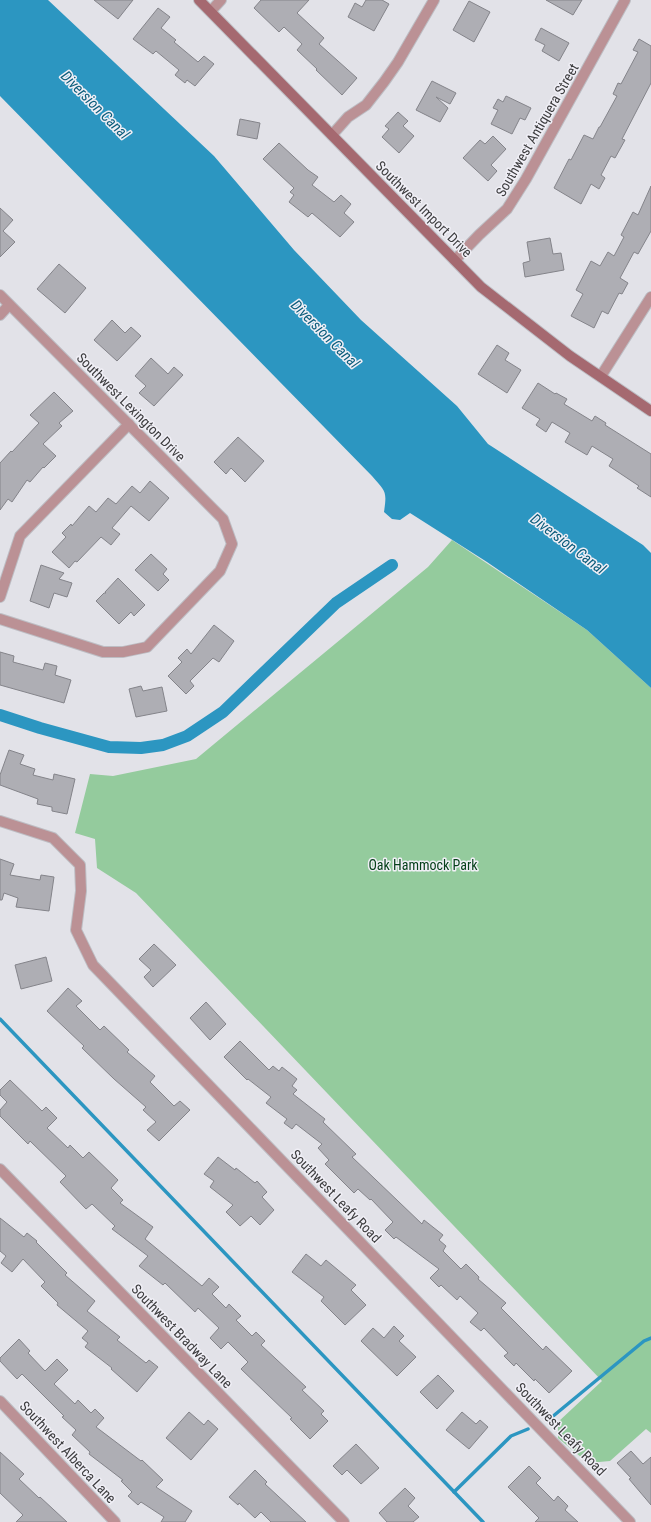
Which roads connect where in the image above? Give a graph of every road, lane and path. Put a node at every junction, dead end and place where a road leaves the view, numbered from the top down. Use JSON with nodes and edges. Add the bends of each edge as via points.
{"nodes":[{"id":1,"x":199,"y":0,"type":"edge"},
{"id":2,"x":221,"y":0,"type":"edge"},
{"id":3,"x":434,"y":0,"type":"edge"},
{"id":4,"x":625,"y":0,"type":"edge"},
{"id":5,"x":211,"y":11,"type":"junction"},
{"id":6,"x":332,"y":135,"type":"junction"},
{"id":7,"x":455,"y":260,"type":"junction"},
{"id":8,"x":0,"y":295,"type":"edge"},
{"id":9,"x":651,"y":297,"type":"edge"},
{"id":10,"x":9,"y":305,"type":"junction"},
{"id":11,"x":0,"y":315,"type":"edge"},
{"id":12,"x":601,"y":376,"type":"junction"},
{"id":13,"x":651,"y":411,"type":"edge"},
{"id":14,"x":129,"y":424,"type":"junction"},
{"id":15,"x":0,"y":598,"type":"edge"},
{"id":16,"x":0,"y":619,"type":"edge"},
{"id":17,"x":0,"y":822,"type":"edge"},
{"id":18,"x":0,"y":1169,"type":"edge"},
{"id":19,"x":0,"y":1401,"type":"edge"},
{"id":20,"x":115,"y":1522,"type":"edge"},
{"id":21,"x":344,"y":1522,"type":"edge"},
{"id":22,"x":630,"y":1522,"type":"edge"}],
"edges":[{"from":1,"to":5,"type":"street","name":"Southwest Import Drive"},
{"from":2,"to":5,"type":"street"},
{"from":3,"to":6,"type":"street","via":[[384,82],[366,104],[348,117]]},
{"from":4,"to":7,"type":"street","name":"Southwest Antiquera Street","via":[[507,209]]},
{"from":5,"to":6,"type":"street","name":"Southwest Import Drive"},
{"from":6,"to":7,"type":"street","name":"Southwest Import Drive"},
{"from":7,"to":12,"type":"street","name":"Southwest Import Drive","via":[[481,287],[509,310]]},
{"from":8,"to":10,"type":"street","name":"Southwest Lexington Drive"},
{"from":9,"to":12,"type":"street"},
{"from":10,"to":11,"type":"street"},
{"from":10,"to":14,"type":"street","name":"Southwest Lexington Drive"},
{"from":12,"to":13,"type":"street","name":"Southwest Import Drive"},
{"from":14,"to":15,"type":"street","via":[[20,536]]},
{"from":14,"to":16,"type":"street","name":"Southwest Lexington Drive","via":[[223,520],[232,544],[220,571],[147,647],[124,652],[103,652]]},
{"from":17,"to":22,"type":"street","name":"Southwest Leafy Road","via":[[53,838],[80,865],[81,891],[76,930],[93,965]]},
{"from":18,"to":21,"type":"street","name":"Southwest Bradway Lane"},
{"from":19,"to":20,"type":"street","name":"Southwest Alberca Lane"}]}
